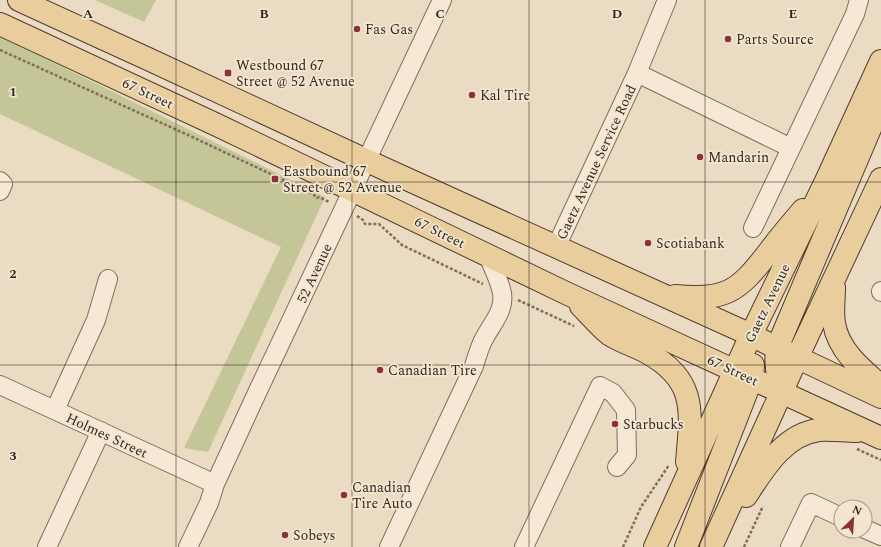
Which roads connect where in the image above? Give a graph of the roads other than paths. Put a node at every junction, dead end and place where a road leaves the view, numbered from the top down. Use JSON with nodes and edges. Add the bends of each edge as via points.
{"nodes":[{"id":1,"x":19,"y":0,"type":"edge"},
{"id":2,"x":442,"y":0,"type":"edge"},
{"id":3,"x":667,"y":0,"type":"edge"},
{"id":4,"x":859,"y":0,"type":"edge"},
{"id":5,"x":0,"y":24,"type":"edge"},
{"id":6,"x":878,"y":68,"type":"edge"},
{"id":7,"x":637,"y":73,"type":"junction"},
{"id":8,"x":790,"y":148,"type":"junction"},
{"id":9,"x":367,"y":161,"type":"junction"},
{"id":10,"x":881,"y":179,"type":"edge"},
{"id":11,"x":0,"y":181,"type":"edge"},
{"id":12,"x":826,"y":181,"type":"junction"},
{"id":13,"x":353,"y":190,"type":"junction"},
{"id":14,"x":0,"y":191,"type":"edge"},
{"id":15,"x":753,"y":228,"type":"dead end"},
{"id":16,"x":556,"y":247,"type":"junction"},
{"id":17,"x":488,"y":255,"type":"junction"},
{"id":18,"x":108,"y":279,"type":"dead end"},
{"id":19,"x":834,"y":280,"type":"junction"},
{"id":20,"x":568,"y":294,"type":"junction"},
{"id":21,"x":661,"y":294,"type":"junction"},
{"id":22,"x":752,"y":335,"type":"junction"},
{"id":23,"x":777,"y":348,"type":"junction"},
{"id":24,"x":797,"y":358,"type":"junction"},
{"id":25,"x":743,"y":374,"type":"junction"},
{"id":26,"x":0,"y":385,"type":"edge"},
{"id":27,"x":881,"y":386,"type":"edge"},
{"id":28,"x":782,"y":392,"type":"junction"},
{"id":29,"x":881,"y":397,"type":"edge"},
{"id":30,"x":55,"y":410,"type":"junction"},
{"id":31,"x":101,"y":431,"type":"junction"},
{"id":32,"x":873,"y":435,"type":"edge"},
{"id":33,"x":618,"y":467,"type":"dead end"},
{"id":34,"x":685,"y":479,"type":"junction"},
{"id":35,"x":215,"y":484,"type":"junction"},
{"id":36,"x":833,"y":513,"type":"edge"},
{"id":37,"x":47,"y":547,"type":"edge"},
{"id":38,"x":188,"y":547,"type":"edge"},
{"id":39,"x":389,"y":547,"type":"edge"},
{"id":40,"x":524,"y":547,"type":"edge"},
{"id":41,"x":655,"y":547,"type":"edge"},
{"id":42,"x":686,"y":547,"type":"edge"},
{"id":43,"x":711,"y":547,"type":"edge"},
{"id":44,"x":790,"y":547,"type":"edge"}],
"edges":[{"from":1,"to":9,"type":"main road"},
{"from":2,"to":9,"type":"street","name":"52 Avenue"},
{"from":3,"to":7,"type":"street"},
{"from":4,"to":8,"type":"street","via":[[855,14]]},
{"from":5,"to":13,"type":"main road","name":"67 Street"},
{"from":6,"to":12,"type":"main road","name":"Gaetz Avenue"},
{"from":6,"to":23,"type":"main road","via":[[872,124]]},
{"from":7,"to":8,"type":"street","name":"Gaetz Avenue Service Road"},
{"from":7,"to":16,"type":"street","name":"Gaetz Avenue Service Road"},
{"from":8,"to":15,"type":"street"},
{"from":9,"to":13,"type":"street","name":"52 Avenue"},
{"from":9,"to":16,"type":"main road"},
{"from":10,"to":19,"type":"main road"},
{"from":11,"to":14,"type":"street","via":[[3,184]]},
{"from":12,"to":21,"type":"main road","via":[[761,263],[738,286],[717,296],[684,297]]},
{"from":12,"to":22,"type":"main road","name":"Gaetz Avenue"},
{"from":13,"to":17,"type":"main road","name":"67 Street"},
{"from":13,"to":35,"type":"street","name":"52 Avenue"},
{"from":16,"to":21,"type":"main road"},
{"from":17,"to":20,"type":"main road","name":"67 Street"},
{"from":17,"to":39,"type":"street","via":[[502,294],[496,322],[484,338],[474,366]]},
{"from":18,"to":30,"type":"street","via":[[96,320]]},
{"from":19,"to":24,"type":"main road"},
{"from":19,"to":27,"type":"main road","via":[[834,323],[839,338],[848,354],[862,370]]},
{"from":20,"to":25,"type":"main road","name":"67 Street"},
{"from":20,"to":34,"type":"main road","via":[[610,334],[664,363],[684,387],[691,415]]},
{"from":21,"to":22,"type":"main road"},
{"from":22,"to":23,"type":"main road"},
{"from":22,"to":25,"type":"main road","via":[[753,367]]},
{"from":23,"to":24,"type":"main road"},
{"from":23,"to":28,"type":"main road","via":[[776,371]]},
{"from":24,"to":28,"type":"main road"},
{"from":24,"to":29,"type":"main road"},
{"from":25,"to":28,"type":"main road","name":"67 Street"},
{"from":25,"to":34,"type":"main road"},
{"from":25,"to":42,"type":"main road"},
{"from":26,"to":30,"type":"street","name":"Holmes Street"},
{"from":28,"to":32,"type":"main road","name":"67 Street"},
{"from":28,"to":43,"type":"main road"},
{"from":30,"to":31,"type":"street","name":"Holmes Street"},
{"from":31,"to":35,"type":"street","name":"Holmes Street"},
{"from":31,"to":37,"type":"street"},
{"from":32,"to":43,"type":"main road","via":[[819,430],[794,440],[767,465]]},
{"from":33,"to":40,"type":"street","via":[[627,455],[626,410],[613,393],[600,386]]},
{"from":34,"to":41,"type":"main road"},
{"from":35,"to":38,"type":"street","name":"52 Avenue"},
{"from":36,"to":44,"type":"street","via":[[811,503]]}]}
